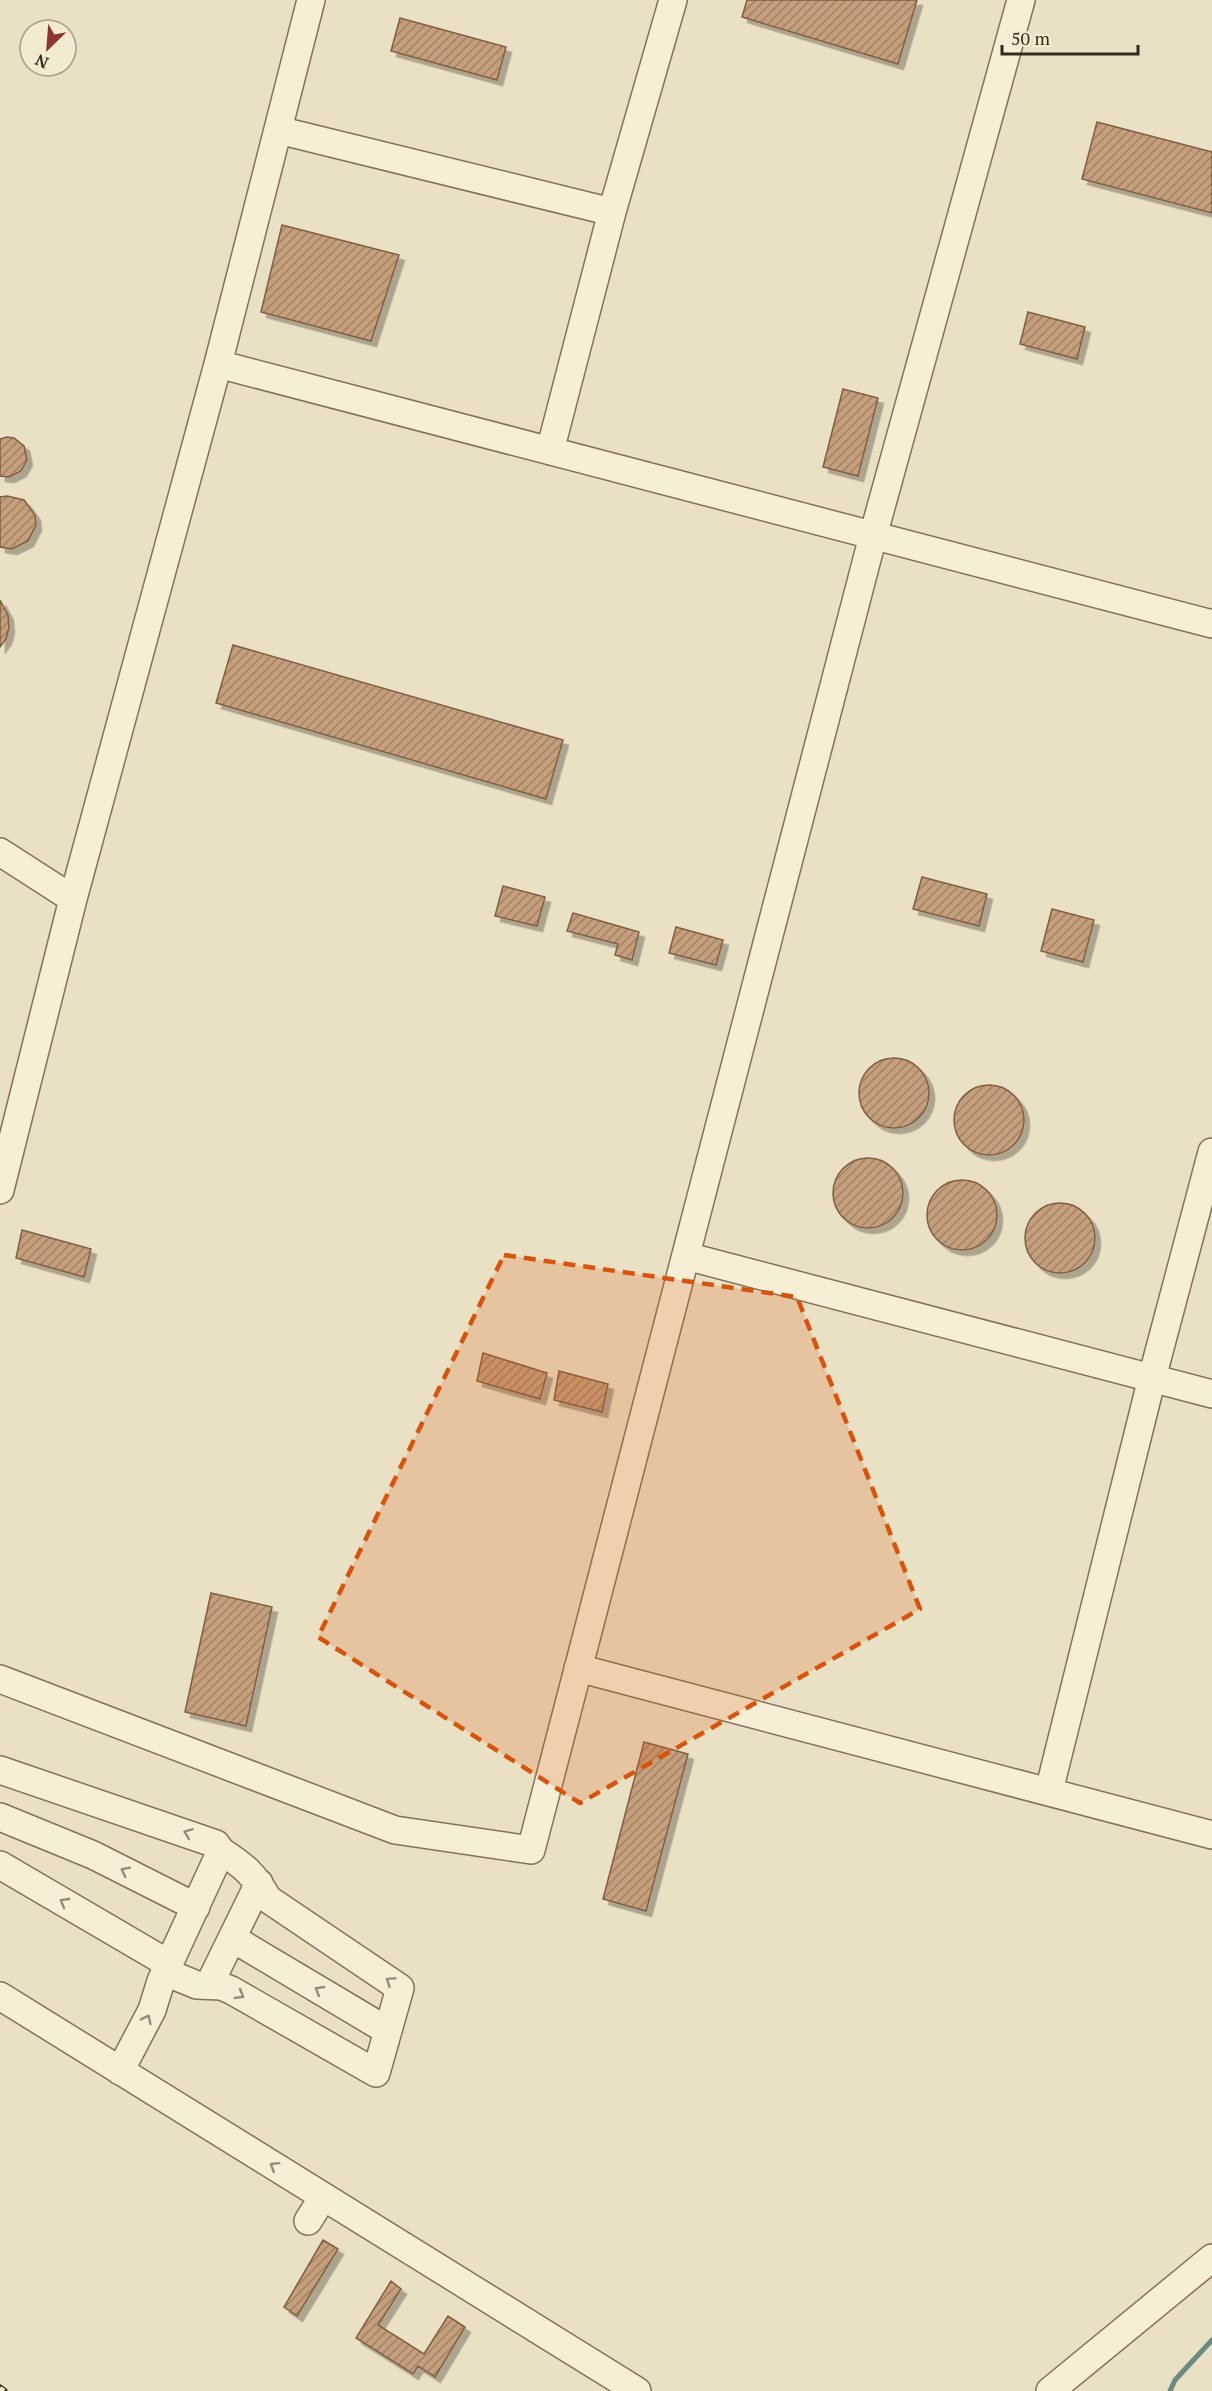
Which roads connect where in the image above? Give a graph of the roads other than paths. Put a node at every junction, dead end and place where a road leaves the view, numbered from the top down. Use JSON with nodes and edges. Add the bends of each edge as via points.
{"nodes":[{"id":1,"x":311,"y":0,"type":"edge"},
{"id":2,"x":674,"y":0,"type":"edge"},
{"id":3,"x":1021,"y":0,"type":"edge"},
{"id":4,"x":278,"y":130,"type":"junction"},
{"id":5,"x":612,"y":212,"type":"junction"},
{"id":6,"x":218,"y":364,"type":"junction"},
{"id":7,"x":550,"y":451,"type":"junction"},
{"id":8,"x":873,"y":536,"type":"junction"},
{"id":9,"x":1212,"y":624,"type":"edge"},
{"id":10,"x":0,"y":852,"type":"edge"},
{"id":11,"x":73,"y":899,"type":"junction"},
{"id":12,"x":1212,"y":1152,"type":"edge"},
{"id":13,"x":0,"y":1190,"type":"edge"},
{"id":14,"x":686,"y":1256,"type":"junction"},
{"id":15,"x":1152,"y":1378,"type":"junction"},
{"id":16,"x":1212,"y":1394,"type":"edge"},
{"id":17,"x":578,"y":1668,"type":"junction"},
{"id":18,"x":0,"y":1679,"type":"edge"},
{"id":19,"x":0,"y":1770,"type":"edge"},
{"id":20,"x":1049,"y":1791,"type":"junction"},
{"id":21,"x":0,"y":1816,"type":"edge"},
{"id":22,"x":1212,"y":1834,"type":"edge"},
{"id":23,"x":221,"y":1851,"type":"junction"},
{"id":24,"x":0,"y":1865,"type":"edge"},
{"id":25,"x":260,"y":1883,"type":"junction"},
{"id":26,"x":196,"y":1907,"type":"junction"},
{"id":27,"x":232,"y":1938,"type":"junction"},
{"id":28,"x":165,"y":1972,"type":"junction"},
{"id":29,"x":209,"y":1985,"type":"junction"},
{"id":30,"x":0,"y":1996,"type":"edge"},
{"id":31,"x":388,"y":2031,"type":"junction"},
{"id":32,"x":125,"y":2063,"type":"junction"},
{"id":33,"x":323,"y":2197,"type":"junction"},
{"id":34,"x":308,"y":2221,"type":"dead end"},
{"id":35,"x":1212,"y":2258,"type":"edge"},
{"id":36,"x":637,"y":2391,"type":"edge"},
{"id":37,"x":1050,"y":2391,"type":"edge"}],
"edges":[{"from":1,"to":4,"type":"lane"},
{"from":2,"to":5,"type":"lane"},
{"from":3,"to":8,"type":"lane"},
{"from":4,"to":5,"type":"lane"},
{"from":4,"to":6,"type":"lane"},
{"from":5,"to":7,"type":"lane"},
{"from":6,"to":7,"type":"lane"},
{"from":6,"to":11,"type":"lane"},
{"from":7,"to":8,"type":"lane"},
{"from":8,"to":9,"type":"lane"},
{"from":8,"to":14,"type":"lane"},
{"from":10,"to":11,"type":"lane"},
{"from":11,"to":13,"type":"lane"},
{"from":12,"to":15,"type":"lane"},
{"from":14,"to":15,"type":"lane"},
{"from":14,"to":17,"type":"lane"},
{"from":15,"to":16,"type":"lane"},
{"from":15,"to":20,"type":"lane"},
{"from":17,"to":18,"type":"lane","via":[[531,1850],[395,1830]]},
{"from":17,"to":20,"type":"lane"},
{"from":23,"to":19,"type":"lane","one_way":true,"via":[[216,1844],[173,1827]]},
{"from":20,"to":22,"type":"lane"},
{"from":26,"to":21,"type":"lane","one_way":true,"via":[[93,1855]]},
{"from":23,"to":25,"type":"lane","via":[[248,1869]]},
{"from":23,"to":26,"type":"lane"},
{"from":28,"to":24,"type":"lane","one_way":true},
{"from":25,"to":27,"type":"lane"},
{"from":31,"to":25,"type":"lane","one_way":true,"via":[[400,1988],[268,1899]]},
{"from":26,"to":28,"type":"lane"},
{"from":27,"to":29,"type":"lane"},
{"from":31,"to":27,"type":"lane","one_way":true},
{"from":28,"to":29,"type":"lane","via":[[184,1982]]},
{"from":32,"to":28,"type":"lane","one_way":true,"via":[[152,2010]]},
{"from":29,"to":31,"type":"lane","one_way":true,"via":[[231,1990],[376,2073]]},
{"from":30,"to":32,"type":"lane"},
{"from":33,"to":32,"type":"lane","one_way":true},
{"from":33,"to":34,"type":"lane"},
{"from":33,"to":36,"type":"lane"},
{"from":35,"to":37,"type":"lane"}]}
